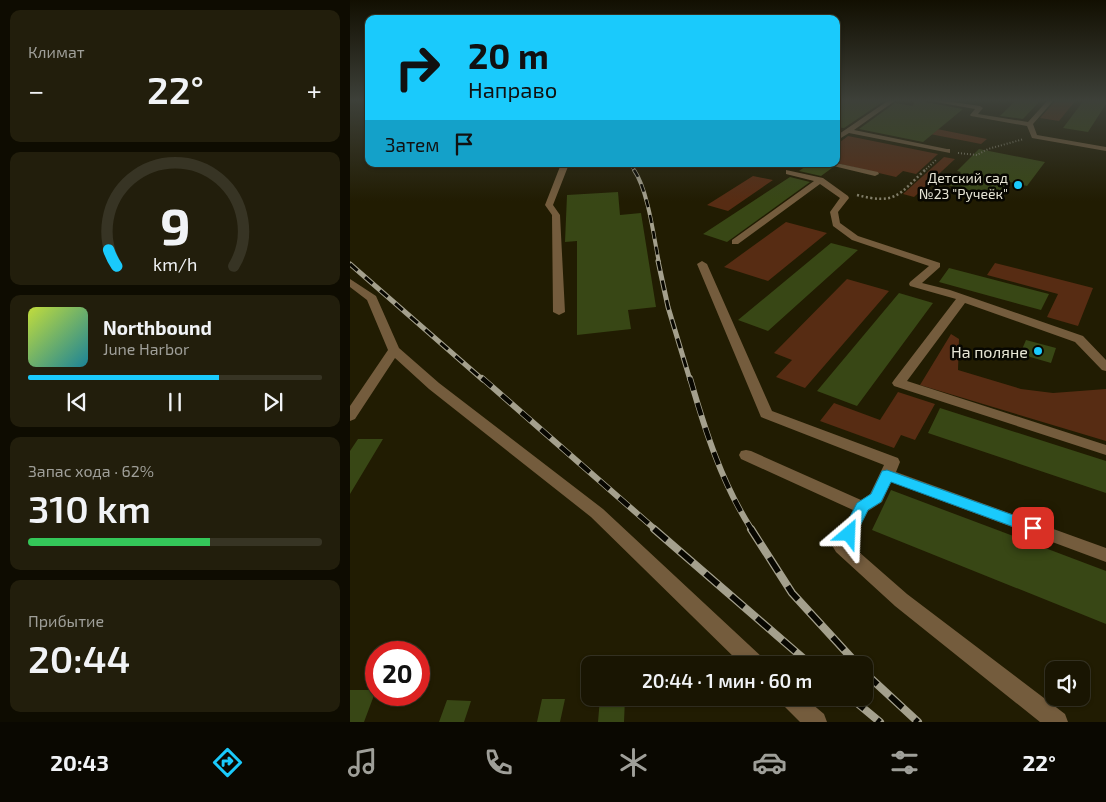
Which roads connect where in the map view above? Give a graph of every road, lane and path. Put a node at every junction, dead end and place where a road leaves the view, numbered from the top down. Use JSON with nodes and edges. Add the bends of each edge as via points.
{"nodes":[{"id":1,"x":861,"y":134,"type":"edge"},
{"id":2,"x":1033,"y":134,"type":"edge"},
{"id":3,"x":1034,"y":137,"type":"junction"},
{"id":4,"x":1106,"y":149,"type":"edge"},
{"id":5,"x":947,"y":151,"type":"junction"},
{"id":6,"x":840,"y":166,"type":"edge"},
{"id":7,"x":564,"y":167,"type":"edge"},
{"id":8,"x":796,"y":167,"type":"edge"},
{"id":9,"x":875,"y":174,"type":"dead end"},
{"id":10,"x":820,"y":180,"type":"junction"},
{"id":11,"x":834,"y":189,"type":"junction"},
{"id":12,"x":735,"y":242,"type":"dead end"},
{"id":13,"x":702,"y":264,"type":"dead end"},
{"id":14,"x":350,"y":282,"type":"edge"},
{"id":15,"x":963,"y":298,"type":"junction"},
{"id":16,"x":559,"y":312,"type":"dead end"},
{"id":17,"x":394,"y":350,"type":"junction"},
{"id":18,"x":1106,"y":367,"type":"edge"},
{"id":19,"x":350,"y":416,"type":"edge"},
{"id":20,"x":1106,"y":450,"type":"edge"},
{"id":21,"x":746,"y":456,"type":"dead end"},
{"id":22,"x":887,"y":475,"type":"junction"},
{"id":23,"x":862,"y":507,"type":"junction"},
{"id":24,"x":1106,"y":555,"type":"edge"},
{"id":25,"x":747,"y":656,"type":"edge"},
{"id":26,"x":799,"y":706,"type":"edge"},
{"id":27,"x":816,"y":722,"type":"edge"},
{"id":28,"x":1057,"y":722,"type":"edge"}],
"edges":[{"from":1,"to":5,"type":"street"},
{"from":2,"to":3,"type":"street"},
{"from":3,"to":4,"type":"street"},
{"from":3,"to":5,"type":"path","via":[[977,155]]},
{"from":5,"to":11,"type":"path","via":[[896,197],[876,200]]},
{"from":6,"to":9,"type":"street"},
{"from":7,"to":16,"type":"street","via":[[550,195],[549,205],[556,215]]},
{"from":8,"to":10,"type":"street","via":[[789,172]]},
{"from":10,"to":11,"type":"street"},
{"from":10,"to":12,"type":"street"},
{"from":11,"to":15,"type":"street","via":[[845,198],[834,212],[836,224],[855,238],[936,265],[914,284]]},
{"from":13,"to":22,"type":"street","via":[[766,414],[893,462]]},
{"from":14,"to":17,"type":"street","via":[[372,298]]},
{"from":15,"to":18,"type":"street","via":[[1080,339]]},
{"from":15,"to":20,"type":"street","via":[[899,383]]},
{"from":17,"to":19,"type":"street"},
{"from":17,"to":25,"type":"street","via":[[442,392],[597,513]]},
{"from":21,"to":23,"type":"street"},
{"from":22,"to":23,"type":"street","via":[[876,498]]},
{"from":22,"to":24,"type":"street"},
{"from":23,"to":28,"type":"street","via":[[842,547],[901,600]]},
{"from":26,"to":27,"type":"street"}]}
